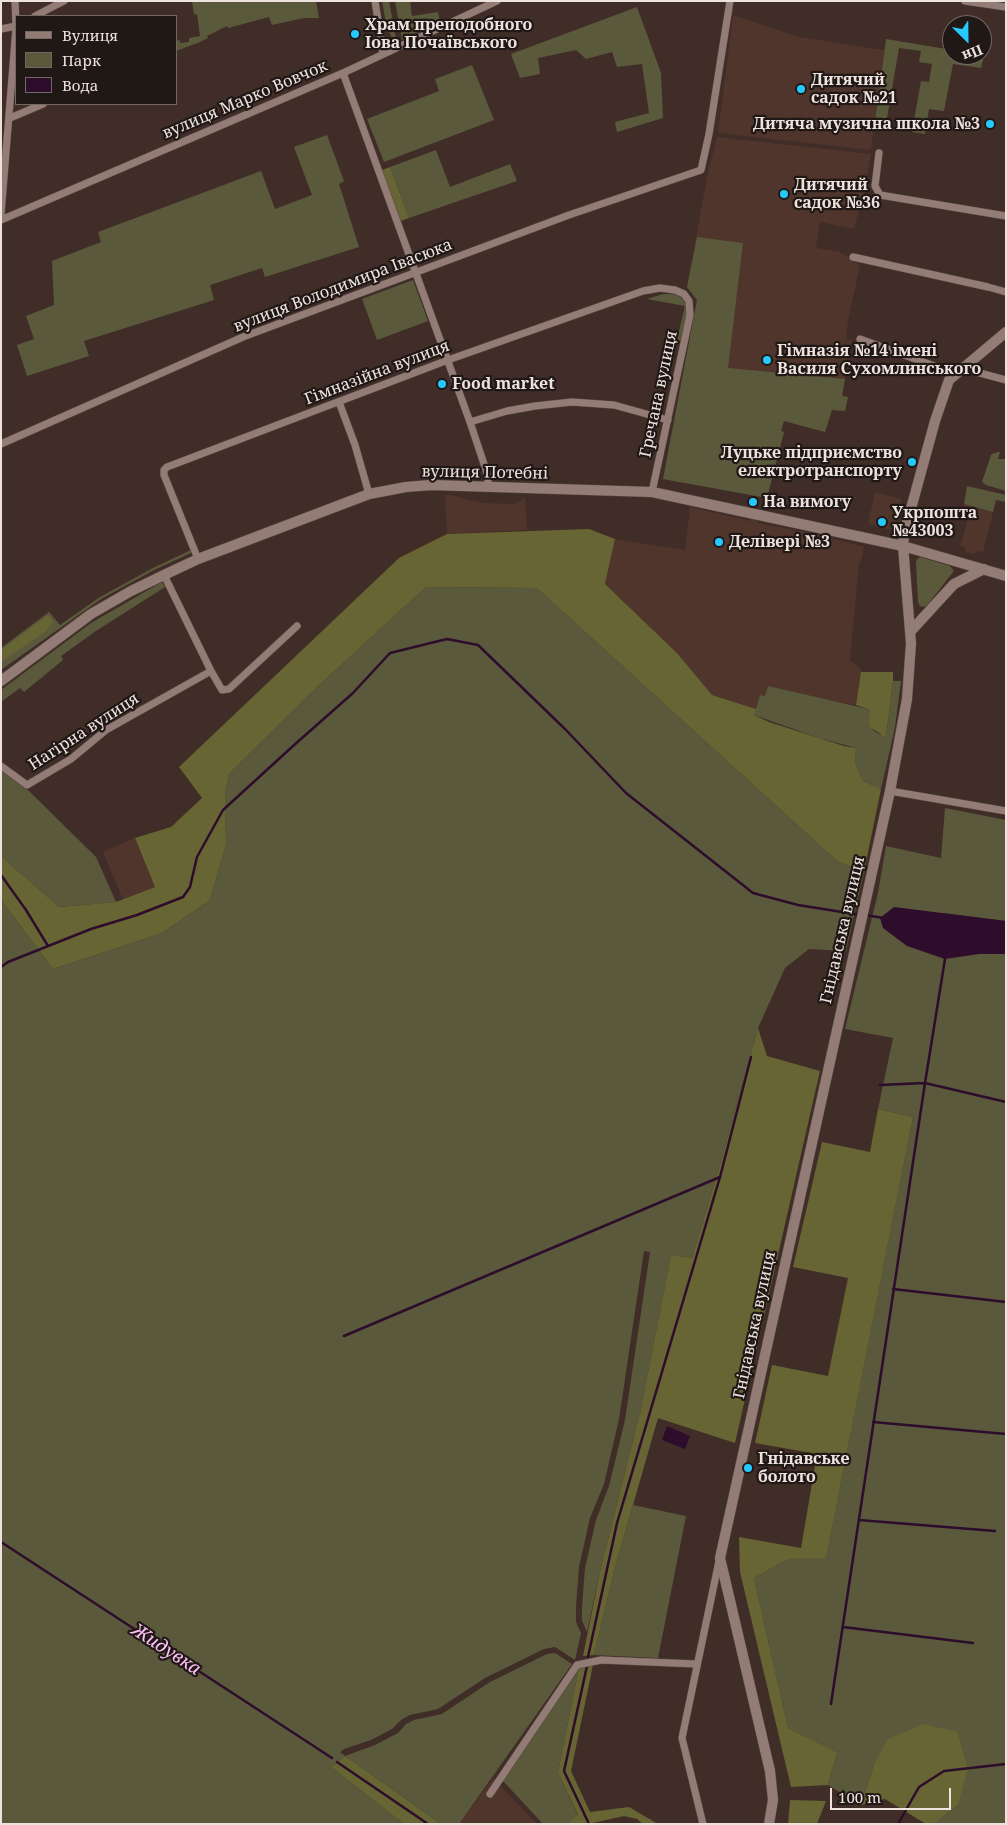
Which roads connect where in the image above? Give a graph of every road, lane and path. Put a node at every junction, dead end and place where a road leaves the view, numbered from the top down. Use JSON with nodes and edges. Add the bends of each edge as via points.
{"nodes":[{"id":1,"x":14,"y":1,"type":"edge"},
{"id":2,"x":64,"y":1,"type":"edge"},
{"id":3,"x":374,"y":1,"type":"edge"},
{"id":4,"x":497,"y":1,"type":"edge"},
{"id":5,"x":730,"y":1,"type":"edge"},
{"id":6,"x":965,"y":1,"type":"edge"},
{"id":7,"x":1006,"y":7,"type":"edge"},
{"id":8,"x":15,"y":15,"type":"edge"},
{"id":9,"x":37,"y":15,"type":"edge"},
{"id":10,"x":15,"y":26,"type":"edge"},
{"id":11,"x":1,"y":29,"type":"edge"},
{"id":12,"x":15,"y":41,"type":"edge"},
{"id":13,"x":384,"y":53,"type":"junction"},
{"id":14,"x":343,"y":73,"type":"junction"},
{"id":15,"x":41,"y":105,"type":"edge"},
{"id":16,"x":10,"y":118,"type":"junction"},
{"id":17,"x":879,"y":152,"type":"dead end"},
{"id":18,"x":1,"y":214,"type":"edge"},
{"id":19,"x":1006,"y":216,"type":"edge"},
{"id":20,"x":1,"y":220,"type":"edge"},
{"id":21,"x":853,"y":257,"type":"dead end"},
{"id":22,"x":417,"y":272,"type":"junction"},
{"id":23,"x":1006,"y":292,"type":"edge"},
{"id":24,"x":689,"y":301,"type":"joint"},
{"id":25,"x":1006,"y":332,"type":"edge"},
{"id":26,"x":860,"y":339,"type":"dead end"},
{"id":27,"x":448,"y":360,"type":"junction"},
{"id":28,"x":962,"y":368,"type":"junction"},
{"id":29,"x":1006,"y":380,"type":"edge"},
{"id":30,"x":340,"y":402,"type":"junction"},
{"id":31,"x":668,"y":420,"type":"junction"},
{"id":32,"x":470,"y":422,"type":"junction"},
{"id":33,"x":1,"y":444,"type":"edge"},
{"id":34,"x":488,"y":487,"type":"junction"},
{"id":35,"x":652,"y":492,"type":"junction"},
{"id":36,"x":369,"y":494,"type":"junction"},
{"id":37,"x":903,"y":546,"type":"junction"},
{"id":38,"x":198,"y":559,"type":"junction"},
{"id":39,"x":984,"y":569,"type":"junction"},
{"id":40,"x":164,"y":575,"type":"junction"},
{"id":41,"x":1006,"y":576,"type":"edge"},
{"id":42,"x":297,"y":626,"type":"dead end"},
{"id":43,"x":910,"y":632,"type":"junction"},
{"id":44,"x":211,"y":671,"type":"junction"},
{"id":45,"x":1,"y":681,"type":"edge"},
{"id":46,"x":1,"y":766,"type":"edge"},
{"id":47,"x":890,"y":791,"type":"junction"},
{"id":48,"x":1006,"y":811,"type":"edge"},
{"id":49,"x":720,"y":1558,"type":"junction"},
{"id":50,"x":696,"y":1664,"type":"junction"},
{"id":51,"x":490,"y":1794,"type":"dead end"},
{"id":52,"x":703,"y":1824,"type":"edge"},
{"id":53,"x":769,"y":1824,"type":"edge"}],
"edges":[{"from":1,"to":8,"type":"street"},
{"from":2,"to":9,"type":"street"},
{"from":3,"to":13,"type":"street"},
{"from":4,"to":13,"type":"street","name":"вулиця Марко Вовчок"},
{"from":5,"to":22,"type":"street","name":"вулиця Володимира Івасюка","via":[[702,170]]},
{"from":6,"to":7,"type":"street"},
{"from":10,"to":11,"type":"street"},
{"from":12,"to":16,"type":"street"},
{"from":13,"to":14,"type":"street","name":"вулиця Марко Вовчок"},
{"from":14,"to":20,"type":"street","name":"вулиця Марко Вовчок"},
{"from":14,"to":22,"type":"street"},
{"from":15,"to":16,"type":"street"},
{"from":16,"to":18,"type":"street"},
{"from":17,"to":19,"type":"street","via":[[875,186],[880,195]]},
{"from":21,"to":23,"type":"street"},
{"from":22,"to":27,"type":"street"},
{"from":22,"to":33,"type":"street","name":"вулиця Володимира Івасюка","via":[[243,338]]},
{"from":24,"to":27,"type":"street","name":"Гімназійна вулиця","via":[[675,290],[643,291]]},
{"from":24,"to":31,"type":"street","name":"Гречана вулиця","via":[[690,315]]},
{"from":25,"to":28,"type":"main road","name":"Гнідавська вулиця"},
{"from":26,"to":28,"type":"street","via":[[940,368]]},
{"from":27,"to":30,"type":"street","name":"Гімназійна вулиця"},
{"from":27,"to":32,"type":"street"},
{"from":28,"to":29,"type":"street"},
{"from":28,"to":37,"type":"main road","name":"Гнідавська вулиця","via":[[946,387]]},
{"from":30,"to":36,"type":"street"},
{"from":30,"to":38,"type":"street","name":"Гімназійна вулиця","via":[[164,470]]},
{"from":31,"to":32,"type":"street","via":[[614,405],[572,402],[535,406]]},
{"from":31,"to":35,"type":"street","name":"Гречана вулиця"},
{"from":32,"to":34,"type":"street","via":[[488,476]]},
{"from":34,"to":35,"type":"main road","name":"вулиця Потебні"},
{"from":34,"to":36,"type":"main road","name":"вулиця Потебні","via":[[431,485]]},
{"from":35,"to":37,"type":"main road","name":"вулиця Потебні"},
{"from":36,"to":38,"type":"main road","name":"вулиця Потебні"},
{"from":37,"to":39,"type":"main road","name":"вулиця Потебні"},
{"from":37,"to":43,"type":"main road","name":"Гнідавська вулиця"},
{"from":38,"to":40,"type":"main road","name":"вулиця Потебні"},
{"from":39,"to":41,"type":"main road","name":"вулиця Потебні"},
{"from":39,"to":43,"type":"main road","via":[[954,584]]},
{"from":40,"to":44,"type":"street"},
{"from":40,"to":45,"type":"main road","name":"вулиця Потебні","via":[[91,614]]},
{"from":42,"to":44,"type":"street","via":[[227,690],[220,689]]},
{"from":43,"to":47,"type":"main road","name":"Гнідавська вулиця","via":[[907,699]]},
{"from":44,"to":46,"type":"street","name":"Нагірна вулиця","via":[[106,730],[71,759],[27,786]]},
{"from":47,"to":48,"type":"street"},
{"from":47,"to":49,"type":"main road","name":"Гнідавська вулиця"},
{"from":49,"to":50,"type":"street","name":"Гнідавська вулиця"},
{"from":49,"to":53,"type":"main road","name":"Гнідавська вулиця","via":[[770,1771],[773,1800]]},
{"from":50,"to":51,"type":"street","via":[[600,1660],[577,1665]]},
{"from":50,"to":52,"type":"street","name":"Гнідавська вулиця","via":[[682,1738]]}]}
